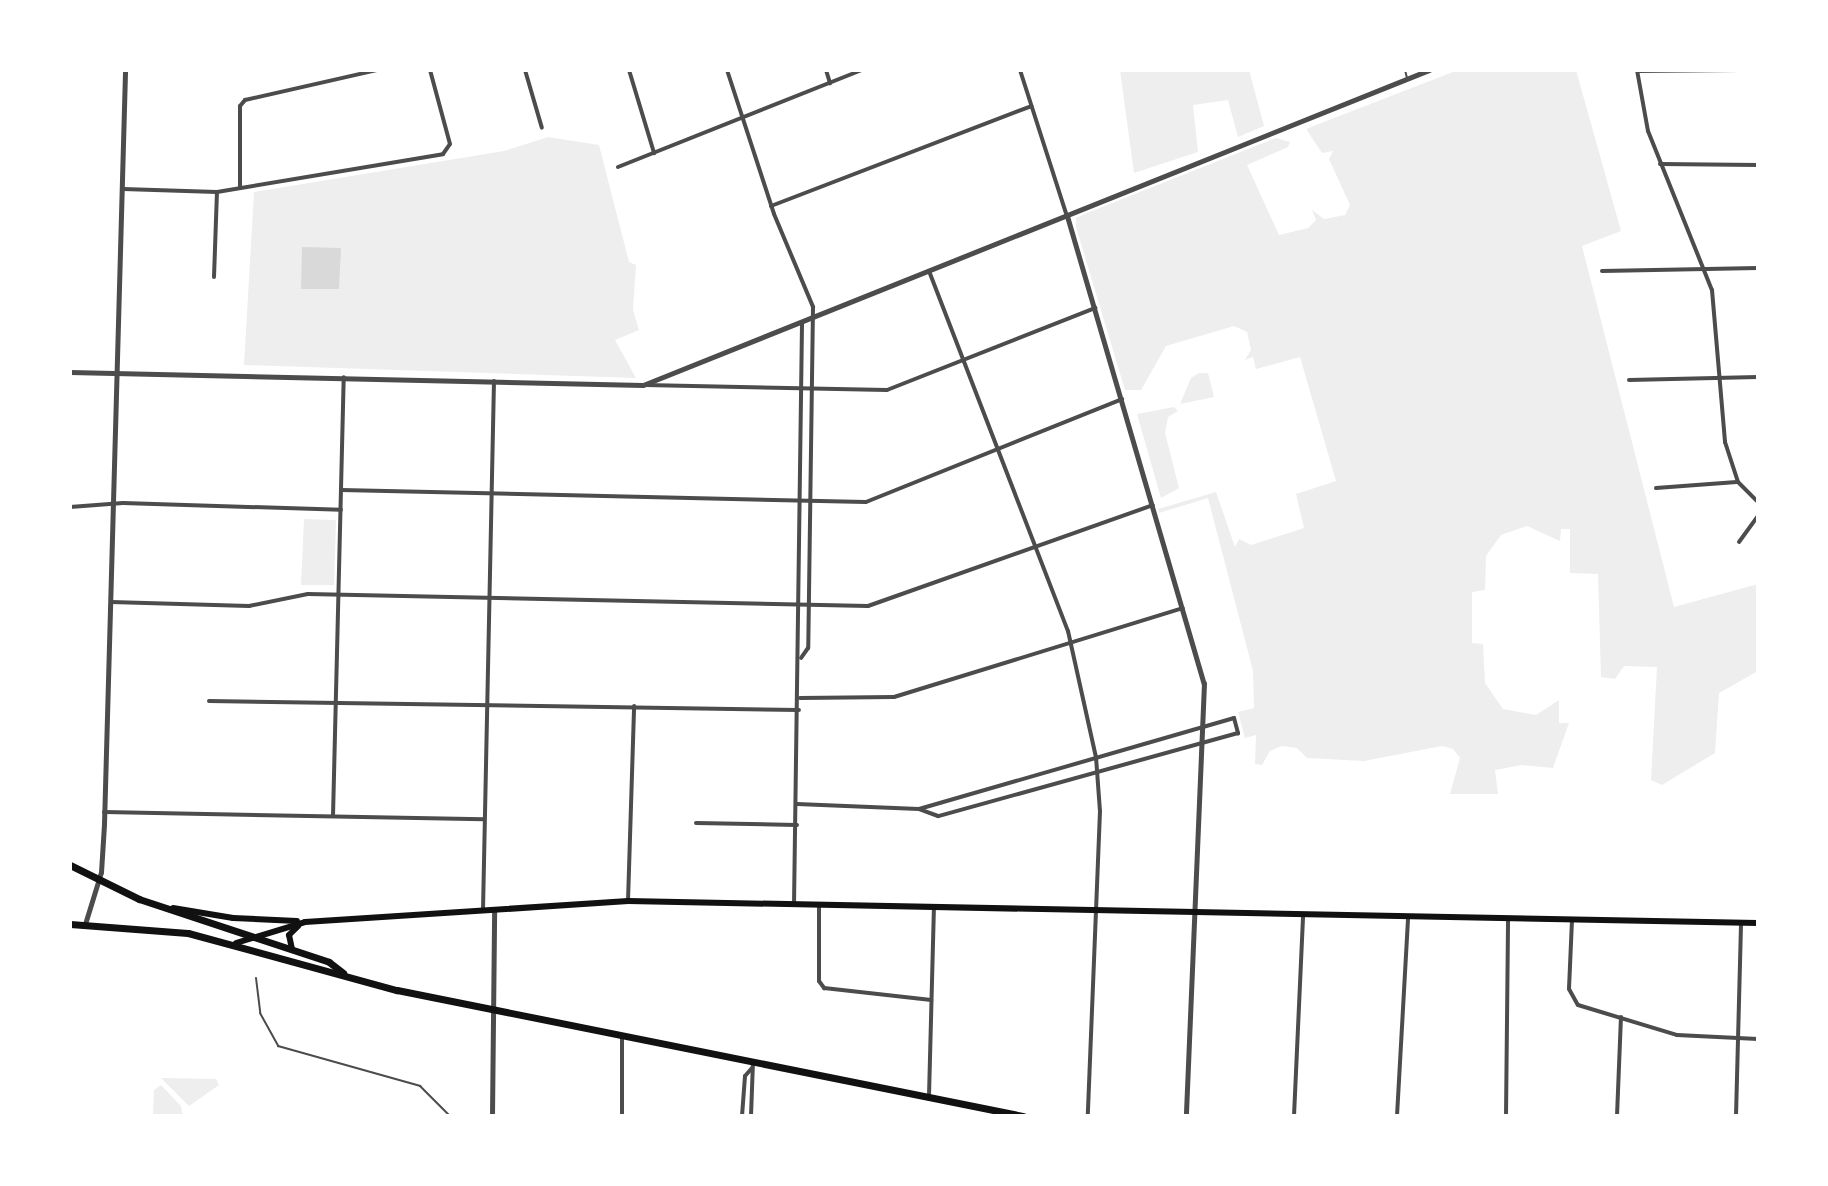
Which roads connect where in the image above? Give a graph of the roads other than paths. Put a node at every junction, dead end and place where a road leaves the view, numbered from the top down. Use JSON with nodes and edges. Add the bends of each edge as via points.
{"nodes":[{"id":1,"x":125,"y":70,"type":"edge"},
{"id":2,"x":377,"y":70,"type":"edge"},
{"id":3,"x":430,"y":70,"type":"edge"},
{"id":4,"x":525,"y":70,"type":"edge"},
{"id":5,"x":629,"y":70,"type":"edge"},
{"id":6,"x":727,"y":70,"type":"edge"},
{"id":7,"x":826,"y":70,"type":"edge"},
{"id":8,"x":862,"y":70,"type":"edge"},
{"id":9,"x":1020,"y":70,"type":"edge"},
{"id":10,"x":1405,"y":70,"type":"edge"},
{"id":11,"x":1429,"y":70,"type":"edge"},
{"id":12,"x":1740,"y":70,"type":"edge"},
{"id":13,"x":1638,"y":71,"type":"edge"},
{"id":14,"x":1407,"y":79,"type":"junction"},
{"id":15,"x":830,"y":83,"type":"junction"},
{"id":16,"x":1031,"y":106,"type":"junction"},
{"id":17,"x":742,"y":118,"type":"junction"},
{"id":18,"x":542,"y":128,"type":"dead end"},
{"id":19,"x":654,"y":153,"type":"junction"},
{"id":20,"x":1660,"y":164,"type":"junction"},
{"id":21,"x":1758,"y":165,"type":"edge"},
{"id":22,"x":618,"y":167,"type":"dead end"},
{"id":23,"x":240,"y":188,"type":"junction"},
{"id":24,"x":123,"y":189,"type":"junction"},
{"id":25,"x":217,"y":192,"type":"junction"},
{"id":26,"x":771,"y":206,"type":"junction"},
{"id":27,"x":1067,"y":216,"type":"junction"},
{"id":28,"x":1758,"y":268,"type":"edge"},
{"id":29,"x":1703,"y":269,"type":"junction"},
{"id":30,"x":929,"y":271,"type":"junction"},
{"id":31,"x":1602,"y":271,"type":"dead end"},
{"id":32,"x":214,"y":277,"type":"dead end"},
{"id":33,"x":1095,"y":308,"type":"junction"},
{"id":34,"x":814,"y":317,"type":"junction"},
{"id":35,"x":802,"y":322,"type":"junction"},
{"id":36,"x":963,"y":358,"type":"junction"},
{"id":37,"x":70,"y":372,"type":"edge"},
{"id":38,"x":117,"y":373,"type":"junction"},
{"id":39,"x":344,"y":377,"type":"junction"},
{"id":40,"x":1719,"y":377,"type":"junction"},
{"id":41,"x":1758,"y":377,"type":"edge"},
{"id":42,"x":1629,"y":380,"type":"dead end"},
{"id":43,"x":494,"y":381,"type":"junction"},
{"id":44,"x":643,"y":385,"type":"junction"},
{"id":45,"x":802,"y":390,"type":"junction"},
{"id":46,"x":813,"y":390,"type":"junction"},
{"id":47,"x":1122,"y":399,"type":"junction"},
{"id":48,"x":1000,"y":448,"type":"junction"},
{"id":49,"x":1738,"y":482,"type":"junction"},
{"id":50,"x":1656,"y":488,"type":"dead end"},
{"id":51,"x":341,"y":490,"type":"junction"},
{"id":52,"x":492,"y":493,"type":"junction"},
{"id":53,"x":799,"y":501,"type":"junction"},
{"id":54,"x":811,"y":501,"type":"junction"},
{"id":55,"x":1758,"y":502,"type":"edge"},
{"id":56,"x":1153,"y":504,"type":"junction"},
{"id":57,"x":113,"y":506,"type":"junction"},
{"id":58,"x":70,"y":507,"type":"edge"},
{"id":59,"x":341,"y":510,"type":"junction"},
{"id":60,"x":1758,"y":516,"type":"edge"},
{"id":61,"x":1739,"y":542,"type":"dead end"},
{"id":62,"x":1038,"y":545,"type":"junction"},
{"id":63,"x":339,"y":595,"type":"junction"},
{"id":64,"x":490,"y":598,"type":"junction"},
{"id":65,"x":111,"y":602,"type":"junction"},
{"id":66,"x":796,"y":605,"type":"junction"},
{"id":67,"x":809,"y":605,"type":"junction"},
{"id":68,"x":1183,"y":608,"type":"junction"},
{"id":69,"x":1071,"y":638,"type":"junction"},
{"id":70,"x":801,"y":658,"type":"junction"},
{"id":71,"x":800,"y":698,"type":"junction"},
{"id":72,"x":336,"y":700,"type":"junction"},
{"id":73,"x":209,"y":701,"type":"dead end"},
{"id":74,"x":487,"y":703,"type":"junction"},
{"id":75,"x":634,"y":706,"type":"junction"},
{"id":76,"x":799,"y":710,"type":"junction"},
{"id":77,"x":1204,"y":727,"type":"junction"},
{"id":78,"x":1203,"y":743,"type":"junction"},
{"id":79,"x":1096,"y":757,"type":"junction"},
{"id":80,"x":1099,"y":771,"type":"junction"},
{"id":81,"x":797,"y":804,"type":"junction"},
{"id":82,"x":919,"y":809,"type":"junction"},
{"id":83,"x":104,"y":812,"type":"junction"},
{"id":84,"x":333,"y":816,"type":"junction"},
{"id":85,"x":484,"y":819,"type":"junction"},
{"id":86,"x":696,"y":823,"type":"dead end"},
{"id":87,"x":797,"y":825,"type":"junction"},
{"id":88,"x":70,"y":865,"type":"edge"},
{"id":89,"x":97,"y":881,"type":"junction"},
{"id":90,"x":628,"y":901,"type":"junction"},
{"id":91,"x":794,"y":905,"type":"junction"},
{"id":92,"x":161,"y":906,"type":"junction"},
{"id":93,"x":819,"y":906,"type":"junction"},
{"id":94,"x":494,"y":909,"type":"junction"},
{"id":95,"x":934,"y":909,"type":"junction"},
{"id":96,"x":483,"y":910,"type":"junction"},
{"id":97,"x":1097,"y":911,"type":"junction"},
{"id":98,"x":1197,"y":913,"type":"junction"},
{"id":99,"x":1303,"y":915,"type":"junction"},
{"id":100,"x":1408,"y":917,"type":"junction"},
{"id":101,"x":1508,"y":918,"type":"junction"},
{"id":102,"x":1572,"y":919,"type":"junction"},
{"id":103,"x":305,"y":922,"type":"junction"},
{"id":104,"x":1741,"y":923,"type":"junction"},
{"id":105,"x":1758,"y":923,"type":"edge"},
{"id":106,"x":70,"y":924,"type":"edge"},
{"id":107,"x":85,"y":924,"type":"junction"},
{"id":108,"x":254,"y":936,"type":"junction"},
{"id":109,"x":236,"y":943,"type":"junction"},
{"id":110,"x":292,"y":949,"type":"junction"},
{"id":111,"x":343,"y":973,"type":"junction"},
{"id":112,"x":256,"y":978,"type":"dead end"},
{"id":113,"x":931,"y":1000,"type":"junction"},
{"id":114,"x":493,"y":1009,"type":"junction"},
{"id":115,"x":1621,"y":1017,"type":"junction"},
{"id":116,"x":622,"y":1034,"type":"junction"},
{"id":117,"x":1738,"y":1038,"type":"junction"},
{"id":118,"x":1758,"y":1039,"type":"edge"},
{"id":119,"x":752,"y":1064,"type":"junction"},
{"id":120,"x":929,"y":1096,"type":"junction"},
{"id":121,"x":1005,"y":1114,"type":"edge"},
{"id":122,"x":450,"y":1116,"type":"edge"},
{"id":123,"x":492,"y":1116,"type":"edge"},
{"id":124,"x":622,"y":1116,"type":"edge"},
{"id":125,"x":742,"y":1116,"type":"edge"},
{"id":126,"x":751,"y":1116,"type":"edge"},
{"id":127,"x":1023,"y":1116,"type":"edge"},
{"id":128,"x":1088,"y":1116,"type":"edge"},
{"id":129,"x":1186,"y":1116,"type":"edge"},
{"id":130,"x":1294,"y":1116,"type":"edge"},
{"id":131,"x":1397,"y":1116,"type":"edge"},
{"id":132,"x":1506,"y":1116,"type":"edge"},
{"id":133,"x":1617,"y":1116,"type":"edge"},
{"id":134,"x":1736,"y":1116,"type":"edge"}],
"edges":[{"from":1,"to":24,"type":"street"},
{"from":2,"to":23,"type":"street","via":[[245,100],[240,106]]},
{"from":3,"to":23,"type":"street","via":[[448,151]]},
{"from":4,"to":18,"type":"street"},
{"from":5,"to":19,"type":"street"},
{"from":6,"to":17,"type":"street"},
{"from":7,"to":15,"type":"street"},
{"from":8,"to":15,"type":"street"},
{"from":9,"to":16,"type":"street"},
{"from":10,"to":14,"type":"lane"},
{"from":11,"to":14,"type":"street"},
{"from":12,"to":13,"type":"street"},
{"from":13,"to":20,"type":"street","via":[[1648,131]]},
{"from":14,"to":27,"type":"street"},
{"from":15,"to":17,"type":"street"},
{"from":16,"to":26,"type":"street"},
{"from":16,"to":27,"type":"street"},
{"from":17,"to":19,"type":"street"},
{"from":17,"to":26,"type":"street"},
{"from":19,"to":22,"type":"street"},
{"from":20,"to":21,"type":"street"},
{"from":20,"to":29,"type":"street"},
{"from":23,"to":25,"type":"street"},
{"from":24,"to":25,"type":"street"},
{"from":24,"to":38,"type":"street"},
{"from":25,"to":32,"type":"street"},
{"from":26,"to":34,"type":"street"},
{"from":27,"to":30,"type":"street"},
{"from":27,"to":33,"type":"street"},
{"from":28,"to":29,"type":"street"},
{"from":29,"to":31,"type":"street"},
{"from":29,"to":40,"type":"street","via":[[1712,290]]},
{"from":30,"to":34,"type":"street"},
{"from":30,"to":36,"type":"street"},
{"from":33,"to":36,"type":"street"},
{"from":33,"to":47,"type":"street"},
{"from":34,"to":35,"type":"street"},
{"from":34,"to":46,"type":"street"},
{"from":35,"to":44,"type":"street"},
{"from":35,"to":45,"type":"street"},
{"from":36,"to":46,"type":"street","via":[[887,390]]},
{"from":36,"to":48,"type":"street"},
{"from":37,"to":38,"type":"street"},
{"from":38,"to":39,"type":"street"},
{"from":38,"to":57,"type":"street"},
{"from":39,"to":43,"type":"street"},
{"from":39,"to":51,"type":"street"},
{"from":40,"to":41,"type":"street"},
{"from":40,"to":42,"type":"street"},
{"from":40,"to":49,"type":"street","via":[[1725,442]]},
{"from":43,"to":44,"type":"street"},
{"from":43,"to":52,"type":"street"},
{"from":44,"to":45,"type":"street"},
{"from":45,"to":46,"type":"street"},
{"from":45,"to":53,"type":"street"},
{"from":46,"to":54,"type":"street"},
{"from":47,"to":48,"type":"street"},
{"from":47,"to":56,"type":"street"},
{"from":48,"to":54,"type":"street","via":[[873,500]]},
{"from":48,"to":62,"type":"street"},
{"from":49,"to":50,"type":"street"},
{"from":49,"to":55,"type":"street"},
{"from":51,"to":52,"type":"street"},
{"from":51,"to":59,"type":"street"},
{"from":52,"to":53,"type":"street"},
{"from":52,"to":64,"type":"street"},
{"from":53,"to":54,"type":"street"},
{"from":53,"to":66,"type":"street"},
{"from":54,"to":67,"type":"street"},
{"from":56,"to":62,"type":"street"},
{"from":56,"to":68,"type":"street"},
{"from":57,"to":58,"type":"street"},
{"from":57,"to":59,"type":"street"},
{"from":57,"to":65,"type":"street"},
{"from":59,"to":63,"type":"street"},
{"from":60,"to":61,"type":"street"},
{"from":62,"to":67,"type":"street","via":[[868,606]]},
{"from":62,"to":69,"type":"street"},
{"from":63,"to":64,"type":"street"},
{"from":63,"to":65,"type":"street","via":[[297,595],[249,606]]},
{"from":63,"to":72,"type":"street"},
{"from":64,"to":66,"type":"street"},
{"from":64,"to":74,"type":"street"},
{"from":65,"to":83,"type":"street"},
{"from":66,"to":67,"type":"street"},
{"from":66,"to":70,"type":"street"},
{"from":67,"to":70,"type":"street","via":[[808,648]]},
{"from":68,"to":69,"type":"street"},
{"from":68,"to":77,"type":"street","via":[[1204,683]]},
{"from":69,"to":71,"type":"street","via":[[894,697]]},
{"from":69,"to":79,"type":"street"},
{"from":70,"to":71,"type":"street"},
{"from":71,"to":76,"type":"street"},
{"from":72,"to":73,"type":"street"},
{"from":72,"to":74,"type":"street"},
{"from":72,"to":84,"type":"street"},
{"from":74,"to":75,"type":"street"},
{"from":74,"to":85,"type":"street"},
{"from":75,"to":76,"type":"street"},
{"from":75,"to":90,"type":"street"},
{"from":76,"to":81,"type":"street"},
{"from":77,"to":78,"type":"street"},
{"from":77,"to":78,"type":"street","via":[[1234,718],[1238,733]]},
{"from":77,"to":79,"type":"street"},
{"from":78,"to":80,"type":"street"},
{"from":78,"to":98,"type":"street"},
{"from":79,"to":80,"type":"street"},
{"from":79,"to":82,"type":"street"},
{"from":80,"to":82,"type":"street","via":[[938,816]]},
{"from":80,"to":97,"type":"street"},
{"from":81,"to":82,"type":"street"},
{"from":81,"to":87,"type":"street"},
{"from":83,"to":84,"type":"street"},
{"from":83,"to":89,"type":"street"},
{"from":84,"to":85,"type":"street"},
{"from":85,"to":96,"type":"street"},
{"from":86,"to":87,"type":"street"},
{"from":87,"to":91,"type":"street"},
{"from":88,"to":89,"type":"main road"},
{"from":89,"to":92,"type":"main road"},
{"from":89,"to":107,"type":"street"},
{"from":90,"to":91,"type":"main road"},
{"from":90,"to":94,"type":"main road"},
{"from":91,"to":93,"type":"main road"},
{"from":92,"to":103,"type":"main road"},
{"from":92,"to":108,"type":"main road"},
{"from":93,"to":95,"type":"main road"},
{"from":93,"to":113,"type":"street","via":[[819,981],[824,988]]},
{"from":94,"to":96,"type":"main road"},
{"from":94,"to":114,"type":"street"},
{"from":95,"to":97,"type":"main road"},
{"from":95,"to":113,"type":"street"},
{"from":96,"to":103,"type":"main road"},
{"from":97,"to":98,"type":"main road"},
{"from":97,"to":128,"type":"street"},
{"from":98,"to":99,"type":"main road"},
{"from":98,"to":129,"type":"street"},
{"from":99,"to":100,"type":"main road"},
{"from":99,"to":130,"type":"street"},
{"from":100,"to":101,"type":"main road"},
{"from":100,"to":131,"type":"street"},
{"from":101,"to":102,"type":"main road"},
{"from":101,"to":132,"type":"street"},
{"from":102,"to":104,"type":"main road"},
{"from":102,"to":115,"type":"street","via":[[1570,997],[1578,1005]]},
{"from":103,"to":108,"type":"main road"},
{"from":103,"to":110,"type":"main road","via":[[289,935]]},
{"from":104,"to":105,"type":"main road"},
{"from":104,"to":117,"type":"street"},
{"from":106,"to":107,"type":"main road"},
{"from":107,"to":109,"type":"main road","via":[[162,929]]},
{"from":108,"to":109,"type":"main road"},
{"from":108,"to":110,"type":"main road"},
{"from":109,"to":111,"type":"main road","via":[[326,973]]},
{"from":110,"to":111,"type":"main road"},
{"from":111,"to":114,"type":"main road"},
{"from":112,"to":122,"type":"lane","via":[[260,1013],[278,1046],[420,1086]]},
{"from":113,"to":120,"type":"street"},
{"from":114,"to":116,"type":"main road"},
{"from":114,"to":123,"type":"street"},
{"from":115,"to":117,"type":"street","via":[[1677,1035]]},
{"from":115,"to":133,"type":"street"},
{"from":116,"to":119,"type":"main road"},
{"from":116,"to":124,"type":"street"},
{"from":117,"to":118,"type":"street"},
{"from":117,"to":134,"type":"street"},
{"from":119,"to":120,"type":"main road"},
{"from":119,"to":125,"type":"street","via":[[745,1076]]},
{"from":119,"to":126,"type":"street"},
{"from":120,"to":121,"type":"main road"},
{"from":121,"to":127,"type":"main road"}]}
